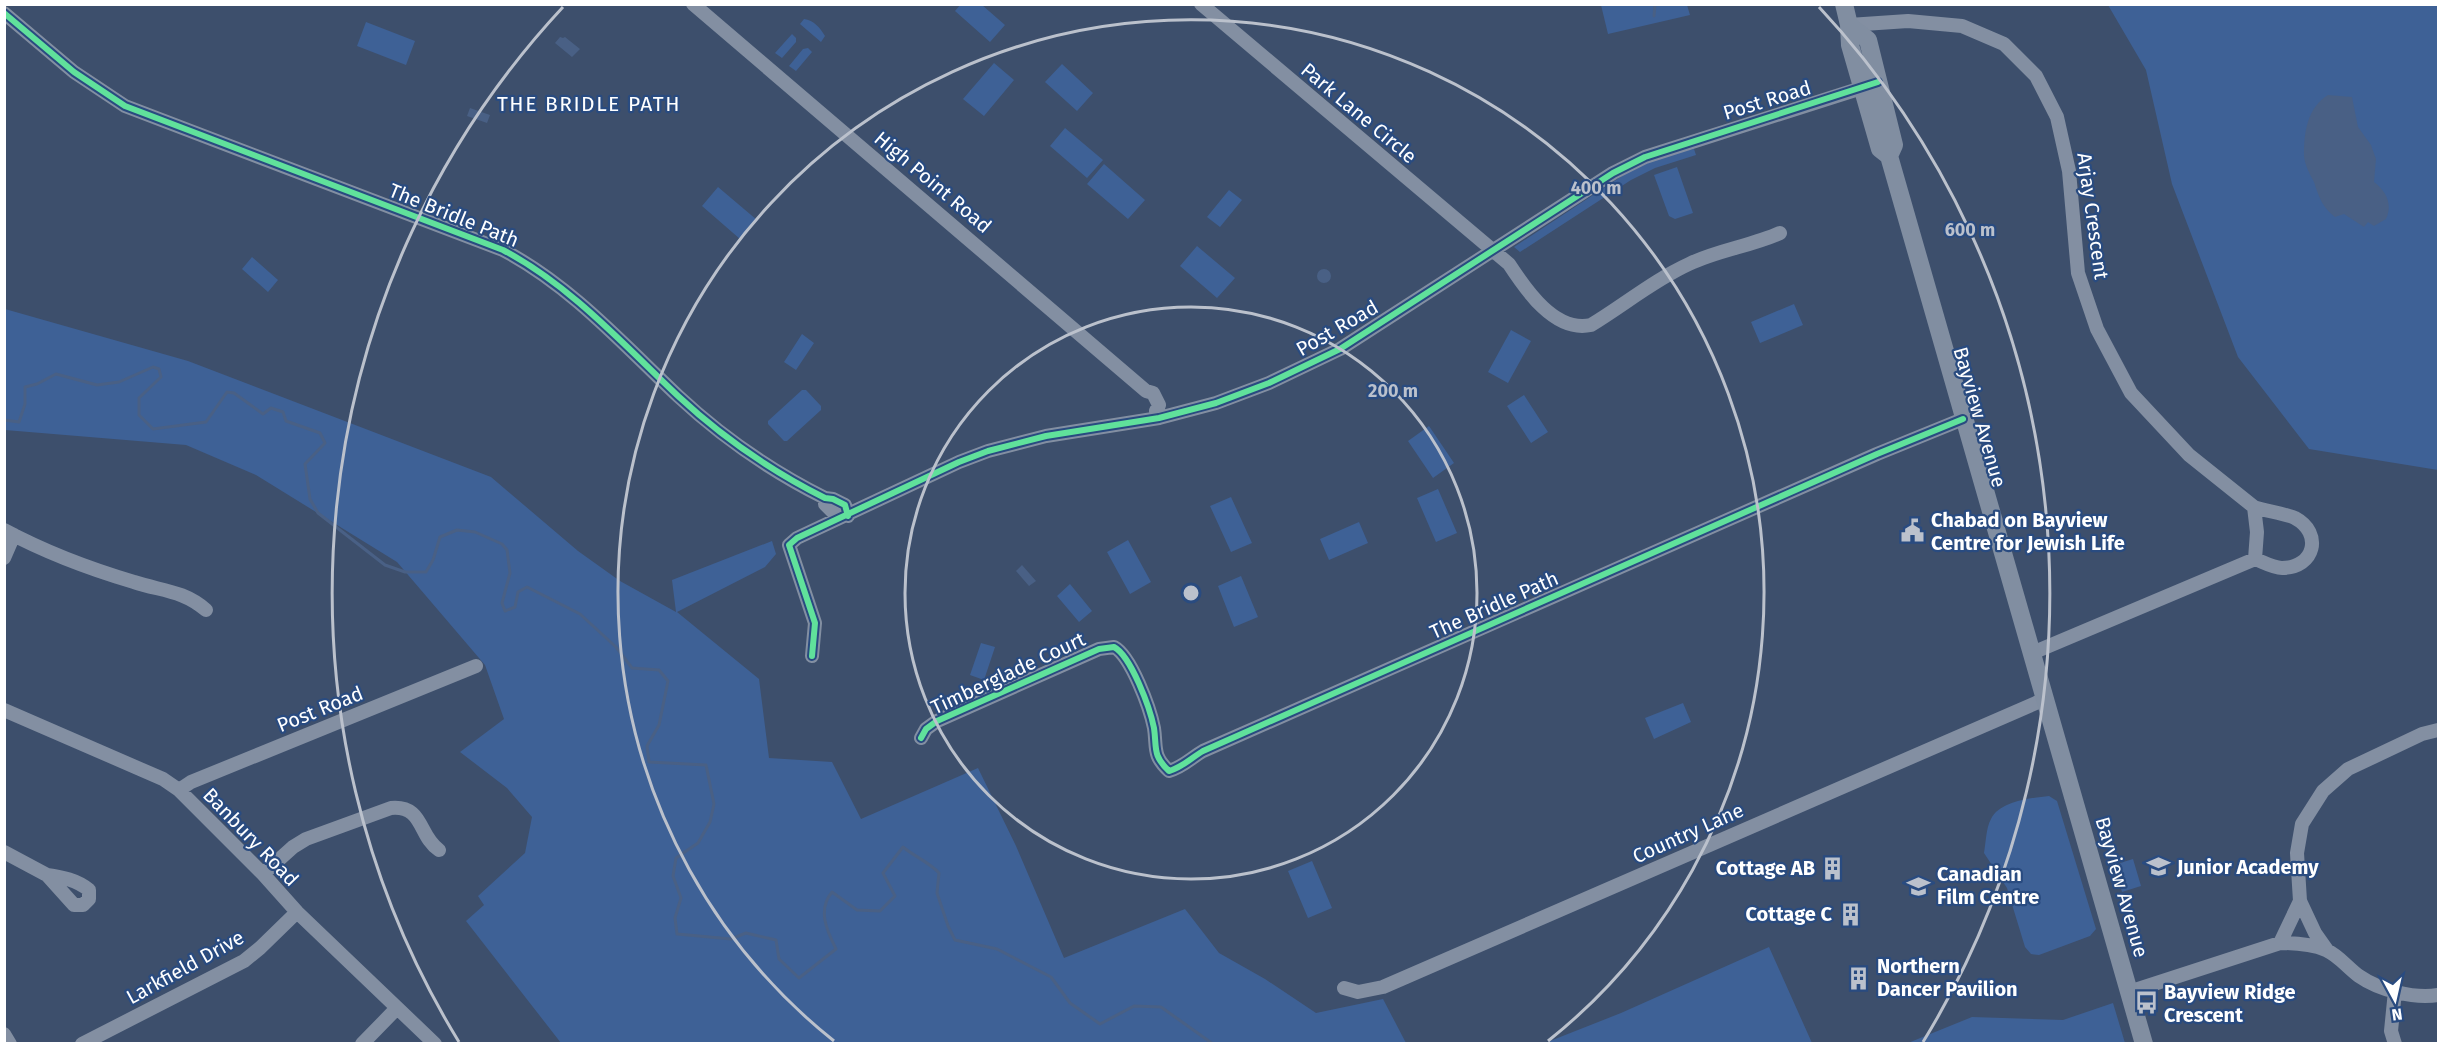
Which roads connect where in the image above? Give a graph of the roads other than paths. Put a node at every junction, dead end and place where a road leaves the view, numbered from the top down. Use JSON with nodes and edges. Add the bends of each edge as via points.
{"nodes":[{"id":1,"x":693,"y":4,"type":"edge"},
{"id":2,"x":1201,"y":4,"type":"edge"},
{"id":3,"x":1844,"y":4,"type":"edge"},
{"id":4,"x":4,"y":13,"type":"edge"},
{"id":5,"x":1849,"y":26,"type":"junction"},
{"id":6,"x":1871,"y":85,"type":"junction"},
{"id":7,"x":1780,"y":233,"type":"dead end"},
{"id":8,"x":1492,"y":251,"type":"junction"},
{"id":9,"x":1157,"y":414,"type":"junction"},
{"id":10,"x":1964,"y":419,"type":"junction"},
{"id":11,"x":2253,"y":507,"type":"junction"},
{"id":12,"x":848,"y":516,"type":"junction"},
{"id":13,"x":9,"y":533,"type":"edge"},
{"id":14,"x":4,"y":558,"type":"edge"},
{"id":15,"x":2255,"y":559,"type":"junction"},
{"id":16,"x":206,"y":610,"type":"dead end"},
{"id":17,"x":1114,"y":647,"type":"joint"},
{"id":18,"x":2032,"y":653,"type":"junction"},
{"id":19,"x":812,"y":656,"type":"dead end"},
{"id":20,"x":476,"y":666,"type":"dead end"},
{"id":21,"x":2045,"y":699,"type":"junction"},
{"id":22,"x":4,"y":710,"type":"edge"},
{"id":23,"x":2439,"y":730,"type":"edge"},
{"id":24,"x":921,"y":738,"type":"dead end"},
{"id":25,"x":179,"y":790,"type":"junction"},
{"id":26,"x":439,"y":850,"type":"dead end"},
{"id":27,"x":6,"y":857,"type":"edge"},
{"id":28,"x":263,"y":874,"type":"junction"},
{"id":29,"x":47,"y":875,"type":"dead end"},
{"id":30,"x":2300,"y":901,"type":"junction"},
{"id":31,"x":297,"y":912,"type":"junction"},
{"id":32,"x":2280,"y":943,"type":"junction"},
{"id":33,"x":2327,"y":950,"type":"junction"},
{"id":34,"x":1344,"y":988,"type":"dead end"},
{"id":35,"x":2395,"y":991,"type":"junction"},
{"id":36,"x":2129,"y":992,"type":"junction"},
{"id":37,"x":2439,"y":995,"type":"edge"},
{"id":38,"x":397,"y":1008,"type":"junction"},
{"id":39,"x":4,"y":1034,"type":"edge"},
{"id":40,"x":10,"y":1044,"type":"edge"},
{"id":41,"x":82,"y":1044,"type":"edge"},
{"id":42,"x":362,"y":1044,"type":"edge"},
{"id":43,"x":435,"y":1044,"type":"edge"},
{"id":44,"x":2144,"y":1044,"type":"edge"},
{"id":45,"x":2395,"y":1044,"type":"edge"}],
"edges":[{"from":1,"to":9,"type":"street","name":"High Point Road","via":[[1153,393],[1159,405]]},
{"from":2,"to":8,"type":"street","name":"Park Lane Circle"},
{"from":3,"to":5,"type":"main road","name":"Bayview Avenue"},
{"from":4,"to":12,"type":"street","name":"The Bridle Path","via":[[74,72],[124,106],[525,262],[562,288],[714,427],[748,453],[825,498],[833,512]]},
{"from":5,"to":6,"type":"main road","name":"Bayview Avenue","via":[[1850,45]]},
{"from":5,"to":11,"type":"street","name":"Arjay Crescent","via":[[1908,21],[1962,26],[2004,44],[2036,76],[2057,117],[2069,171],[2078,273],[2097,329],[2131,393],[2189,455]]},
{"from":6,"to":8,"type":"street","name":"Post Road","via":[[1645,157]]},
{"from":6,"to":10,"type":"main road","name":"Bayview Avenue","via":[[1880,149],[1889,156]]},
{"from":7,"to":8,"type":"street","name":"Park Lane Circle","via":[[1692,262],[1581,327],[1544,310],[1509,264]]},
{"from":8,"to":9,"type":"street","name":"Post Road","via":[[1340,349],[1216,403]]},
{"from":9,"to":12,"type":"street","name":"Post Road","via":[[988,451]]},
{"from":10,"to":17,"type":"street","name":"The Bridle Path","via":[[1203,751],[1182,768],[1169,771],[1160,762],[1146,703],[1125,655]]},
{"from":10,"to":18,"type":"main road","name":"Bayview Avenue"},
{"from":11,"to":15,"type":"street","via":[[2257,532]]},
{"from":11,"to":15,"type":"street","name":"Arjay Crescent","via":[[2295,518],[2312,541],[2307,561],[2296,566],[2280,568]]},
{"from":12,"to":19,"type":"street","name":"Post Road","via":[[796,538],[789,545],[815,622]]},
{"from":13,"to":14,"type":"street"},
{"from":13,"to":16,"type":"street","via":[[113,575],[182,594]]},
{"from":15,"to":18,"type":"street"},
{"from":17,"to":24,"type":"street","name":"Timberglade Court","via":[[1099,649],[937,721]]},
{"from":18,"to":21,"type":"main road","name":"Bayview Avenue"},
{"from":20,"to":25,"type":"street","name":"Post Road"},
{"from":21,"to":34,"type":"street","name":"Country Lane","via":[[1383,987],[1358,992]]},
{"from":21,"to":36,"type":"main road","name":"Bayview Avenue"},
{"from":22,"to":25,"type":"street","name":"Banbury Road","via":[[163,779]]},
{"from":23,"to":30,"type":"street","via":[[2422,734],[2348,769],[2323,791],[2302,824],[2297,853]]},
{"from":25,"to":28,"type":"street","name":"Banbury Road"},
{"from":26,"to":28,"type":"street","via":[[410,811],[391,808],[306,839]]},
{"from":27,"to":29,"type":"street"},
{"from":28,"to":31,"type":"street","name":"Banbury Road"},
{"from":30,"to":32,"type":"street"},
{"from":30,"to":33,"type":"street"},
{"from":31,"to":38,"type":"street","name":"Banbury Road"},
{"from":31,"to":41,"type":"street","name":"Larkfield Drive","via":[[244,961]]},
{"from":32,"to":33,"type":"street"},
{"from":32,"to":36,"type":"street"},
{"from":33,"to":35,"type":"street","via":[[2361,977]]},
{"from":35,"to":37,"type":"street","via":[[2427,997]]},
{"from":35,"to":45,"type":"street","via":[[2391,1031]]},
{"from":36,"to":44,"type":"main road","name":"Bayview Avenue"},
{"from":38,"to":42,"type":"street"},
{"from":38,"to":43,"type":"street","name":"Banbury Road"},
{"from":39,"to":40,"type":"street"}]}
